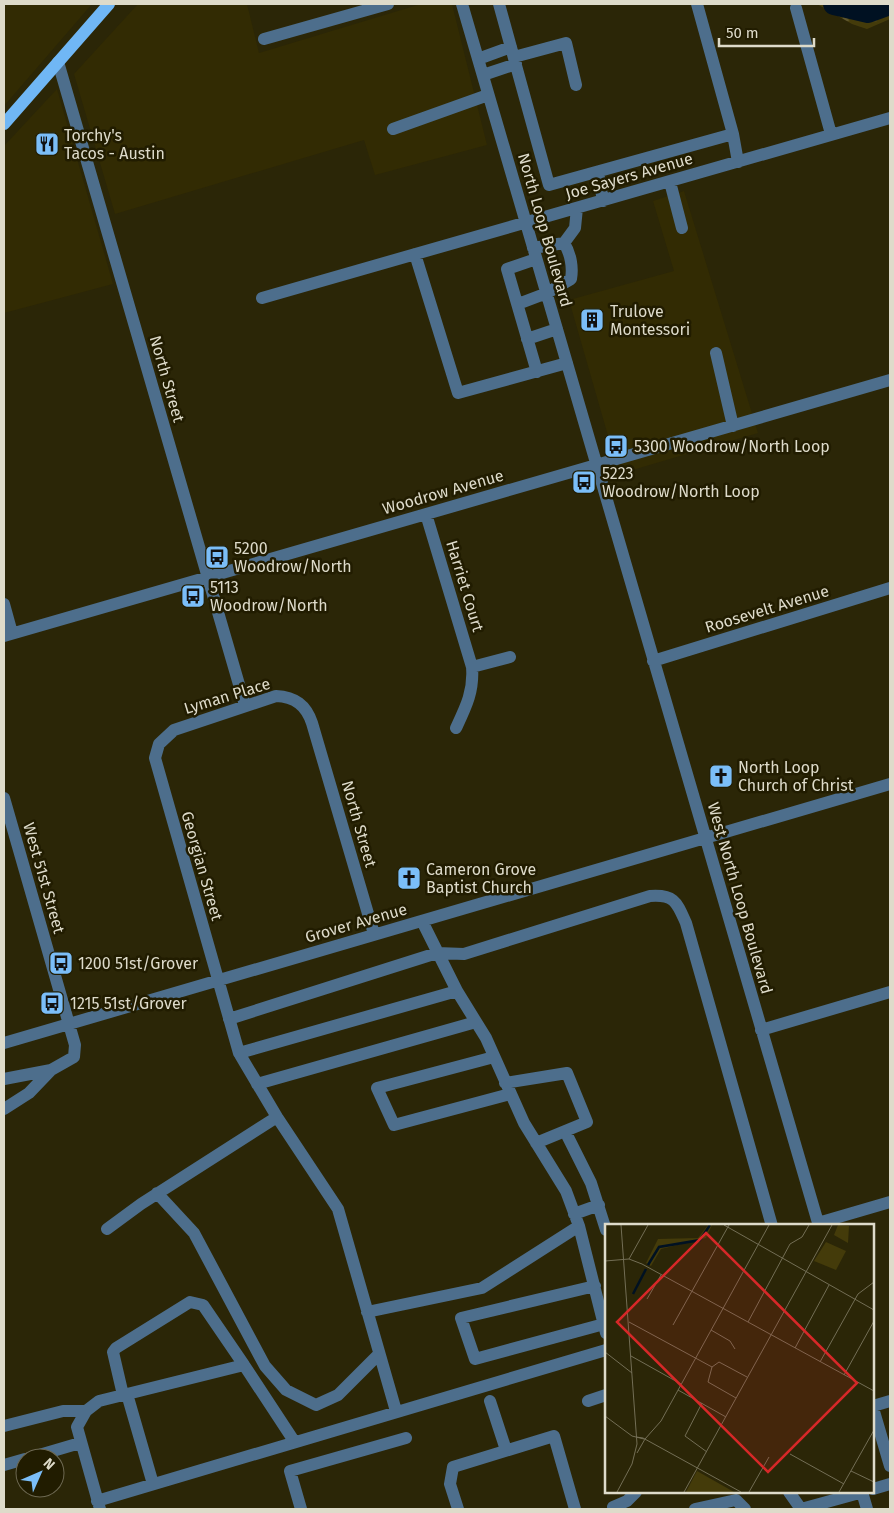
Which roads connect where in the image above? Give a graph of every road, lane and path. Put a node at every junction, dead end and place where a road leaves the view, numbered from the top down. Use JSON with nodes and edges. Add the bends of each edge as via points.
{"nodes":[{"id":1,"x":109,"y":4,"type":"edge"},
{"id":2,"x":388,"y":4,"type":"edge"},
{"id":3,"x":462,"y":4,"type":"edge"},
{"id":4,"x":499,"y":4,"type":"edge"},
{"id":5,"x":697,"y":4,"type":"edge"},
{"id":6,"x":796,"y":8,"type":"dead end"},
{"id":7,"x":264,"y":39,"type":"dead end"},
{"id":8,"x":514,"y":56,"type":"junction"},
{"id":9,"x":478,"y":59,"type":"junction"},
{"id":10,"x":58,"y":62,"type":"junction"},
{"id":11,"x":482,"y":75,"type":"junction"},
{"id":12,"x":576,"y":85,"type":"dead end"},
{"id":13,"x":488,"y":95,"type":"junction"},
{"id":14,"x":890,"y":118,"type":"edge"},
{"id":15,"x":4,"y":124,"type":"edge"},
{"id":16,"x":393,"y":129,"type":"dead end"},
{"id":17,"x":733,"y":134,"type":"junction"},
{"id":18,"x":831,"y":134,"type":"junction"},
{"id":19,"x":738,"y":162,"type":"junction"},
{"id":20,"x":598,"y":172,"type":"junction"},
{"id":21,"x":670,"y":182,"type":"junction"},
{"id":22,"x":603,"y":201,"type":"junction"},
{"id":23,"x":577,"y":208,"type":"junction"},
{"id":24,"x":526,"y":223,"type":"junction"},
{"id":25,"x":682,"y":228,"type":"dead end"},
{"id":26,"x":564,"y":243,"type":"junction"},
{"id":27,"x":416,"y":254,"type":"junction"},
{"id":28,"x":535,"y":254,"type":"junction"},
{"id":29,"x":547,"y":293,"type":"junction"},
{"id":30,"x":262,"y":298,"type":"dead end"},
{"id":31,"x":518,"y":304,"type":"junction"},
{"id":32,"x":557,"y":329,"type":"junction"},
{"id":33,"x":527,"y":339,"type":"junction"},
{"id":34,"x":716,"y":353,"type":"dead end"},
{"id":35,"x":567,"y":363,"type":"junction"},
{"id":36,"x":537,"y":372,"type":"junction"},
{"id":37,"x":890,"y":380,"type":"edge"},
{"id":38,"x":732,"y":426,"type":"junction"},
{"id":39,"x":598,"y":464,"type":"junction"},
{"id":40,"x":426,"y":514,"type":"junction"},
{"id":41,"x":208,"y":576,"type":"junction"},
{"id":42,"x":890,"y":588,"type":"edge"},
{"id":43,"x":4,"y":604,"type":"edge"},
{"id":44,"x":8,"y":635,"type":"edge"},
{"id":45,"x":510,"y":657,"type":"dead end"},
{"id":46,"x":653,"y":661,"type":"junction"},
{"id":47,"x":472,"y":667,"type":"junction"},
{"id":48,"x":245,"y":705,"type":"junction"},
{"id":49,"x":312,"y":723,"type":"joint"},
{"id":50,"x":456,"y":728,"type":"dead end"},
{"id":51,"x":155,"y":758,"type":"joint"},
{"id":52,"x":890,"y":784,"type":"edge"},
{"id":53,"x":4,"y":798,"type":"edge"},
{"id":54,"x":9,"y":836,"type":"edge"},
{"id":55,"x":706,"y":839,"type":"junction"},
{"id":56,"x":422,"y":921,"type":"junction"},
{"id":57,"x":374,"y":934,"type":"junction"},
{"id":58,"x":437,"y":954,"type":"junction"},
{"id":59,"x":218,"y":982,"type":"junction"},
{"id":60,"x":457,"y":991,"type":"junction"},
{"id":61,"x":890,"y":992,"type":"edge"},
{"id":62,"x":230,"y":1019,"type":"junction"},
{"id":63,"x":476,"y":1022,"type":"junction"},
{"id":64,"x":68,"y":1025,"type":"junction"},
{"id":65,"x":761,"y":1030,"type":"junction"},
{"id":66,"x":4,"y":1043,"type":"edge"},
{"id":67,"x":240,"y":1053,"type":"junction"},
{"id":68,"x":494,"y":1057,"type":"junction"},
{"id":69,"x":51,"y":1070,"type":"junction"},
{"id":70,"x":4,"y":1079,"type":"edge"},
{"id":71,"x":257,"y":1084,"type":"junction"},
{"id":72,"x":508,"y":1088,"type":"junction"},
{"id":73,"x":4,"y":1109,"type":"edge"},
{"id":74,"x":277,"y":1117,"type":"junction"},
{"id":75,"x":565,"y":1131,"type":"junction"},
{"id":76,"x":536,"y":1143,"type":"junction"},
{"id":77,"x":157,"y":1193,"type":"junction"},
{"id":78,"x":890,"y":1202,"type":"edge"},
{"id":79,"x":599,"y":1205,"type":"junction"},
{"id":80,"x":574,"y":1214,"type":"junction"},
{"id":81,"x":771,"y":1224,"type":"edge"},
{"id":82,"x":818,"y":1224,"type":"edge"},
{"id":83,"x":579,"y":1226,"type":"junction"},
{"id":84,"x":605,"y":1226,"type":"edge"},
{"id":85,"x":107,"y":1229,"type":"dead end"},
{"id":86,"x":595,"y":1286,"type":"junction"},
{"id":87,"x":367,"y":1312,"type":"junction"},
{"id":88,"x":605,"y":1328,"type":"edge"},
{"id":89,"x":605,"y":1350,"type":"edge"},
{"id":90,"x":379,"y":1354,"type":"junction"},
{"id":91,"x":244,"y":1365,"type":"junction"},
{"id":92,"x":125,"y":1395,"type":"junction"},
{"id":93,"x":605,"y":1395,"type":"edge"},
{"id":94,"x":490,"y":1401,"type":"dead end"},
{"id":95,"x":588,"y":1401,"type":"dead end"},
{"id":96,"x":890,"y":1401,"type":"edge"},
{"id":97,"x":874,"y":1407,"type":"edge"},
{"id":98,"x":86,"y":1410,"type":"junction"},
{"id":99,"x":396,"y":1410,"type":"junction"},
{"id":100,"x":874,"y":1410,"type":"edge"},
{"id":101,"x":4,"y":1426,"type":"edge"},
{"id":102,"x":406,"y":1438,"type":"dead end"},
{"id":103,"x":294,"y":1441,"type":"junction"},
{"id":104,"x":80,"y":1443,"type":"junction"},
{"id":105,"x":63,"y":1448,"type":"edge"},
{"id":106,"x":506,"y":1450,"type":"junction"},
{"id":107,"x":890,"y":1466,"type":"edge"},
{"id":108,"x":153,"y":1484,"type":"junction"},
{"id":109,"x":890,"y":1484,"type":"edge"},
{"id":110,"x":874,"y":1489,"type":"edge"},
{"id":111,"x":635,"y":1493,"type":"edge"},
{"id":112,"x":790,"y":1493,"type":"edge"},
{"id":113,"x":858,"y":1493,"type":"edge"},
{"id":114,"x":862,"y":1493,"type":"edge"},
{"id":115,"x":99,"y":1505,"type":"edge"},
{"id":116,"x":613,"y":1507,"type":"dead end"},
{"id":117,"x":301,"y":1509,"type":"edge"},
{"id":118,"x":458,"y":1509,"type":"edge"},
{"id":119,"x":575,"y":1509,"type":"edge"},
{"id":120,"x":694,"y":1509,"type":"edge"},
{"id":121,"x":745,"y":1509,"type":"edge"},
{"id":122,"x":867,"y":1509,"type":"edge"}],
"edges":[{"from":1,"to":10,"type":"main road"},
{"from":2,"to":7,"type":"street"},
{"from":3,"to":9,"type":"street","name":"North Loop Boulevard"},
{"from":4,"to":8,"type":"street"},
{"from":5,"to":17,"type":"street"},
{"from":6,"to":18,"type":"street"},
{"from":8,"to":9,"type":"street"},
{"from":8,"to":11,"type":"street"},
{"from":8,"to":12,"type":"street","via":[[566,43]]},
{"from":8,"to":20,"type":"street","via":[[549,185]]},
{"from":9,"to":11,"type":"street","name":"North Loop Boulevard"},
{"from":10,"to":15,"type":"main road"},
{"from":10,"to":41,"type":"street","name":"North Street"},
{"from":11,"to":13,"type":"street","name":"North Loop Boulevard"},
{"from":13,"to":16,"type":"street"},
{"from":13,"to":24,"type":"street","name":"North Loop Boulevard"},
{"from":14,"to":18,"type":"street","name":"Joe Sayers Avenue"},
{"from":17,"to":19,"type":"street"},
{"from":17,"to":20,"type":"street"},
{"from":18,"to":19,"type":"street","name":"Joe Sayers Avenue"},
{"from":19,"to":21,"type":"street","name":"Joe Sayers Avenue"},
{"from":20,"to":22,"type":"street"},
{"from":21,"to":22,"type":"street","name":"Joe Sayers Avenue"},
{"from":21,"to":25,"type":"street"},
{"from":22,"to":23,"type":"street","name":"Joe Sayers Avenue"},
{"from":23,"to":24,"type":"street","name":"Joe Sayers Avenue"},
{"from":23,"to":26,"type":"street","via":[[575,228]]},
{"from":24,"to":27,"type":"street","name":"Joe Sayers Avenue"},
{"from":24,"to":28,"type":"street","name":"North Loop Boulevard"},
{"from":26,"to":28,"type":"street"},
{"from":26,"to":29,"type":"street","via":[[568,249],[571,279]]},
{"from":27,"to":30,"type":"street","name":"Joe Sayers Avenue"},
{"from":27,"to":36,"type":"street","via":[[458,393]]},
{"from":28,"to":29,"type":"street","name":"North Loop Boulevard"},
{"from":28,"to":31,"type":"street","via":[[508,269]]},
{"from":29,"to":31,"type":"street"},
{"from":29,"to":32,"type":"street","name":"North Loop Boulevard"},
{"from":31,"to":33,"type":"street"},
{"from":32,"to":33,"type":"street"},
{"from":32,"to":35,"type":"street","name":"North Loop Boulevard"},
{"from":33,"to":36,"type":"street"},
{"from":34,"to":38,"type":"street"},
{"from":35,"to":36,"type":"street"},
{"from":35,"to":39,"type":"street","name":"North Loop Boulevard"},
{"from":37,"to":38,"type":"street","name":"Woodrow Avenue"},
{"from":38,"to":39,"type":"street","name":"Woodrow Avenue"},
{"from":39,"to":40,"type":"street","name":"Woodrow Avenue"},
{"from":39,"to":46,"type":"street","name":"West North Loop Boulevard"},
{"from":40,"to":41,"type":"street","name":"Woodrow Avenue"},
{"from":40,"to":47,"type":"street","name":"Harriet Court"},
{"from":41,"to":44,"type":"street","name":"Woodrow Avenue"},
{"from":41,"to":48,"type":"street","name":"North Street"},
{"from":42,"to":46,"type":"street","name":"Roosevelt Avenue"},
{"from":43,"to":44,"type":"street"},
{"from":45,"to":47,"type":"street"},
{"from":46,"to":55,"type":"street","name":"West North Loop Boulevard"},
{"from":47,"to":50,"type":"street","name":"Harriet Court","via":[[471,697]]},
{"from":48,"to":49,"type":"street","name":"Lyman Place","via":[[285,696],[305,708]]},
{"from":48,"to":51,"type":"street","name":"Lyman Place","via":[[174,730],[159,744]]},
{"from":49,"to":57,"type":"street","name":"North Street"},
{"from":51,"to":59,"type":"street","name":"Georgian Street"},
{"from":52,"to":55,"type":"street","name":"Grover Avenue"},
{"from":53,"to":54,"type":"street","name":"West 51st Street"},
{"from":54,"to":64,"type":"street","name":"West 51st Street"},
{"from":55,"to":56,"type":"street","name":"Grover Avenue"},
{"from":55,"to":65,"type":"street","name":"West North Loop Boulevard"},
{"from":56,"to":57,"type":"street","name":"Grover Avenue"},
{"from":56,"to":58,"type":"street"},
{"from":57,"to":59,"type":"street","name":"Grover Avenue"},
{"from":58,"to":60,"type":"street"},
{"from":58,"to":62,"type":"street"},
{"from":58,"to":81,"type":"street","via":[[464,954],[650,896],[665,895],[677,903],[686,923]]},
{"from":59,"to":62,"type":"street","name":"Georgian Street"},
{"from":59,"to":64,"type":"street","name":"Grover Avenue"},
{"from":60,"to":63,"type":"street"},
{"from":60,"to":67,"type":"street"},
{"from":61,"to":65,"type":"street"},
{"from":62,"to":67,"type":"street","name":"Georgian Street"},
{"from":63,"to":68,"type":"street"},
{"from":63,"to":71,"type":"street"},
{"from":64,"to":66,"type":"street","name":"Grover Avenue"},
{"from":64,"to":69,"type":"street","name":"West 51st Street","via":[[75,1045],[74,1057]]},
{"from":65,"to":82,"type":"street","name":"West North Loop Boulevard"},
{"from":67,"to":71,"type":"street","name":"Georgian Street"},
{"from":68,"to":72,"type":"street"},
{"from":68,"to":72,"type":"street","via":[[377,1088],[394,1125]]},
{"from":69,"to":70,"type":"street"},
{"from":69,"to":73,"type":"street","via":[[29,1093]]},
{"from":71,"to":74,"type":"street","name":"Georgian Street"},
{"from":72,"to":75,"type":"street","via":[[567,1073],[587,1122]]},
{"from":72,"to":76,"type":"street"},
{"from":74,"to":77,"type":"street"},
{"from":74,"to":87,"type":"street","name":"Georgian Street","via":[[338,1209]]},
{"from":75,"to":76,"type":"street"},
{"from":75,"to":79,"type":"street"},
{"from":76,"to":80,"type":"street","via":[[566,1191]]},
{"from":77,"to":85,"type":"street"},
{"from":77,"to":90,"type":"street","via":[[194,1233],[265,1366],[286,1390],[316,1405],[338,1395]]},
{"from":78,"to":82,"type":"street"},
{"from":79,"to":80,"type":"street"},
{"from":79,"to":84,"type":"street"},
{"from":80,"to":83,"type":"street"},
{"from":83,"to":86,"type":"street"},
{"from":83,"to":87,"type":"street","via":[[482,1288]]},
{"from":86,"to":88,"type":"street"},
{"from":86,"to":88,"type":"street","via":[[462,1318],[475,1359]]},
{"from":87,"to":90,"type":"street","name":"Georgian Street"},
{"from":89,"to":99,"type":"street"},
{"from":90,"to":99,"type":"street","name":"Georgian Street"},
{"from":91,"to":92,"type":"street"},
{"from":91,"to":92,"type":"street","via":[[202,1305],[190,1302],[113,1352]]},
{"from":91,"to":103,"type":"street"},
{"from":92,"to":98,"type":"street","via":[[99,1401]]},
{"from":92,"to":108,"type":"street"},
{"from":93,"to":95,"type":"street"},
{"from":94,"to":106,"type":"street"},
{"from":96,"to":97,"type":"street"},
{"from":98,"to":101,"type":"street","via":[[63,1411]]},
{"from":98,"to":104,"type":"street","via":[[77,1427]]},
{"from":99,"to":103,"type":"street"},
{"from":100,"to":107,"type":"street"},
{"from":102,"to":117,"type":"street","via":[[290,1471]]},
{"from":103,"to":108,"type":"street"},
{"from":104,"to":105,"type":"street"},
{"from":104,"to":115,"type":"street"},
{"from":106,"to":118,"type":"street","via":[[453,1467],[450,1484]]},
{"from":106,"to":119,"type":"street","via":[[554,1436]]},
{"from":108,"to":115,"type":"street"},
{"from":109,"to":110,"type":"street"},
{"from":111,"to":116,"type":"street"},
{"from":112,"to":113,"type":"street","via":[[801,1509]]},
{"from":114,"to":122,"type":"street"},
{"from":120,"to":121,"type":"street","via":[[736,1500]]}]}
